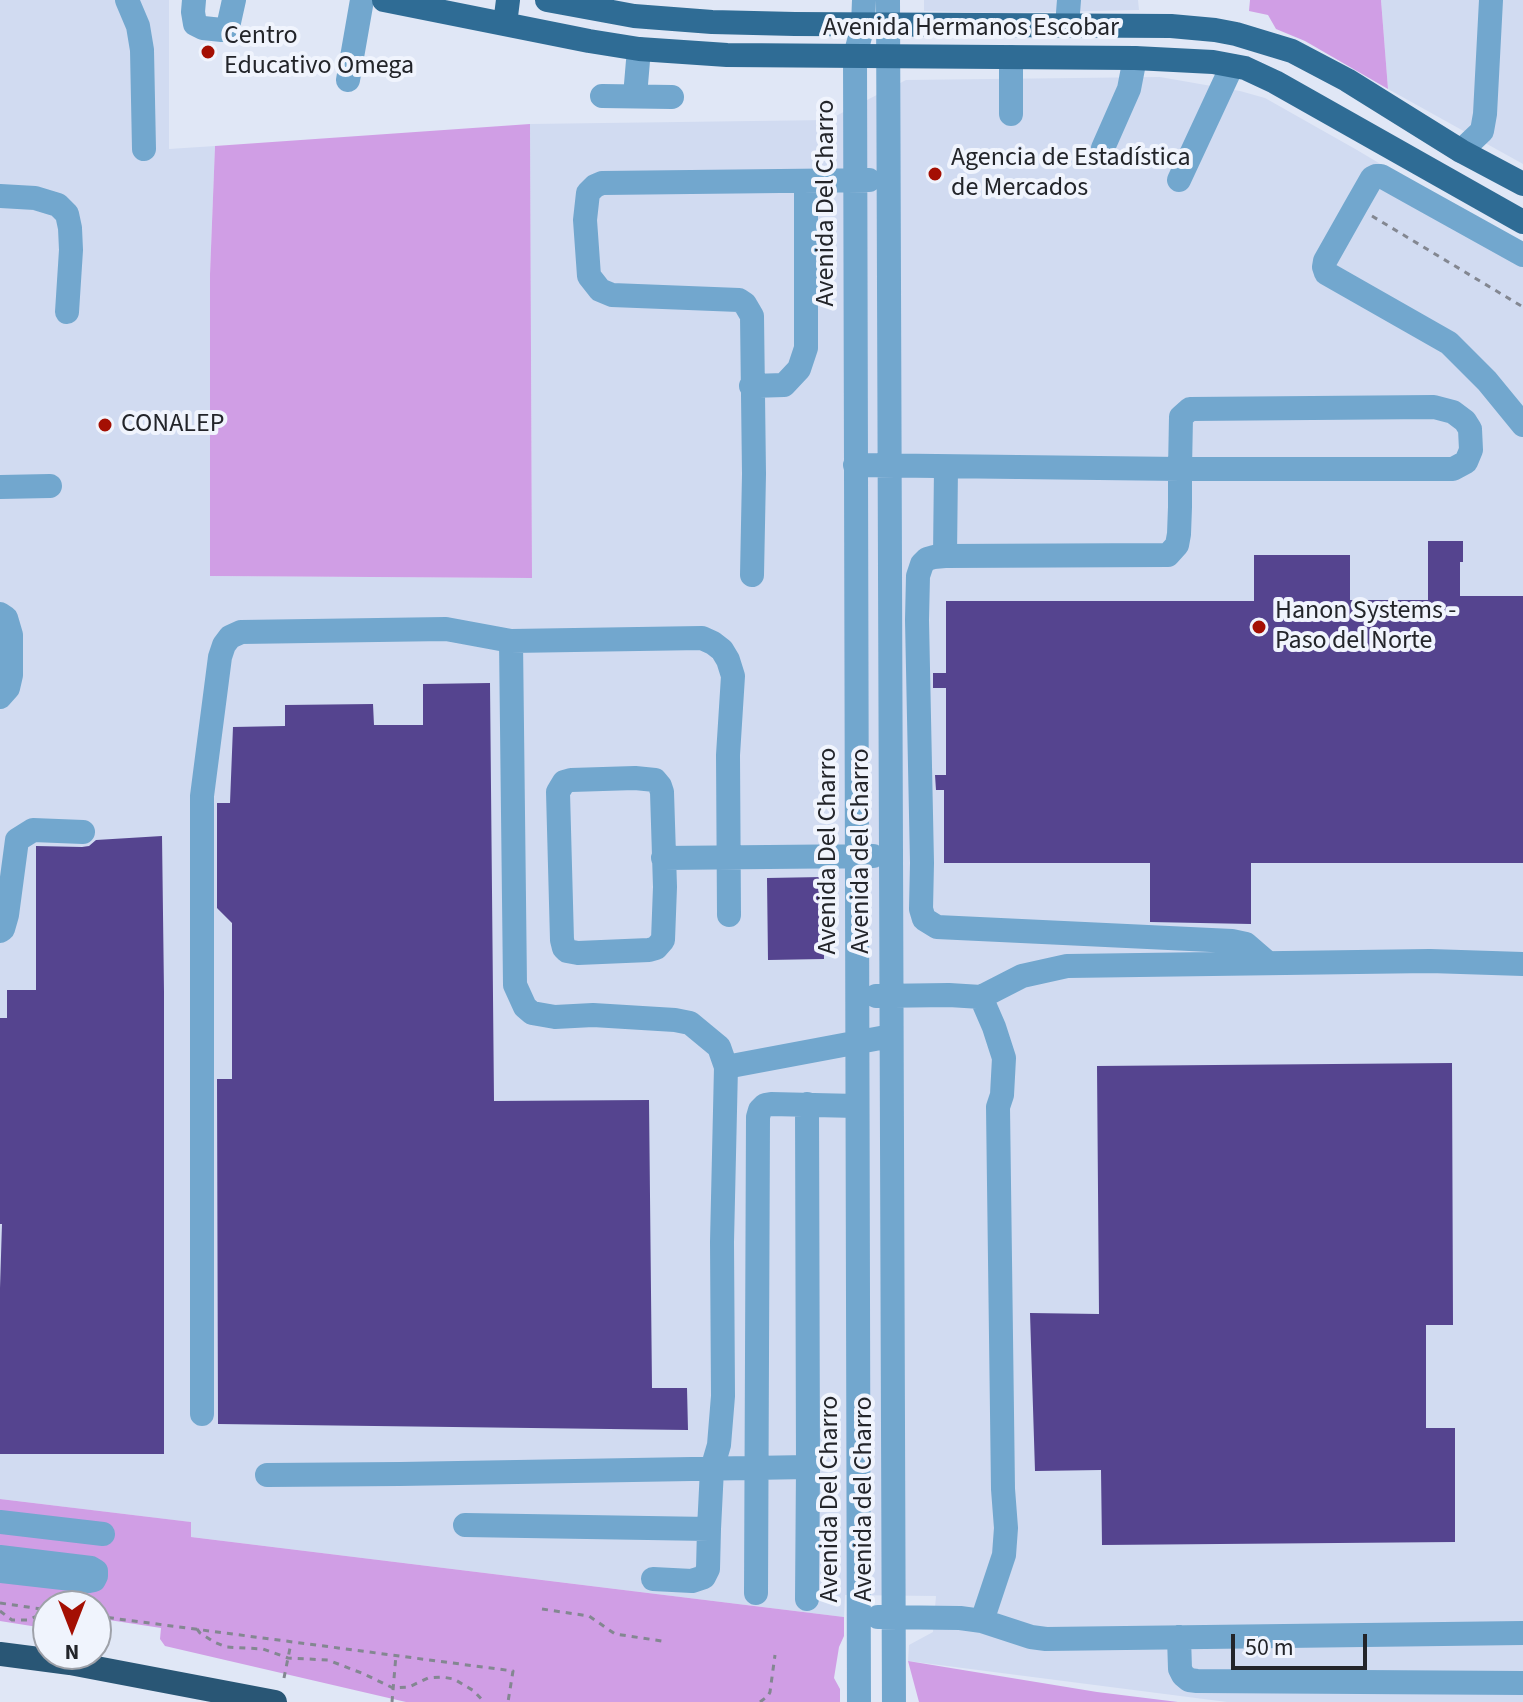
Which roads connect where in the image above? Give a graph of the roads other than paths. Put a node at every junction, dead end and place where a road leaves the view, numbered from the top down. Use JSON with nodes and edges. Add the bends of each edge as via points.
{"nodes":[{"id":1,"x":127,"y":0,"type":"edge"},
{"id":2,"x":194,"y":0,"type":"edge"},
{"id":3,"x":234,"y":0,"type":"edge"},
{"id":4,"x":362,"y":0,"type":"edge"},
{"id":5,"x":384,"y":0,"type":"edge"},
{"id":6,"x":547,"y":0,"type":"edge"},
{"id":7,"x":864,"y":0,"type":"edge"},
{"id":8,"x":888,"y":0,"type":"edge"},
{"id":9,"x":1069,"y":0,"type":"edge"},
{"id":10,"x":1491,"y":0,"type":"edge"},
{"id":11,"x":507,"y":12,"type":"edge"},
{"id":12,"x":875,"y":25,"type":"junction"},
{"id":13,"x":1011,"y":25,"type":"junction"},
{"id":14,"x":1067,"y":26,"type":"junction"},
{"id":15,"x":639,"y":49,"type":"junction"},
{"id":16,"x":855,"y":56,"type":"junction"},
{"id":17,"x":886,"y":57,"type":"junction"},
{"id":18,"x":1011,"y":57,"type":"junction"},
{"id":19,"x":1135,"y":58,"type":"junction"},
{"id":20,"x":1232,"y":66,"type":"junction"},
{"id":21,"x":348,"y":80,"type":"dead end"},
{"id":22,"x":602,"y":96,"type":"dead end"},
{"id":23,"x":635,"y":96,"type":"junction"},
{"id":24,"x":672,"y":97,"type":"dead end"},
{"id":25,"x":1011,"y":114,"type":"dead end"},
{"id":26,"x":1103,"y":148,"type":"dead end"},
{"id":27,"x":144,"y":149,"type":"dead end"},
{"id":28,"x":1461,"y":151,"type":"junction"},
{"id":29,"x":855,"y":180,"type":"junction"},
{"id":30,"x":887,"y":180,"type":"junction"},
{"id":31,"x":1179,"y":180,"type":"dead end"},
{"id":32,"x":806,"y":181,"type":"junction"},
{"id":33,"x":1523,"y":184,"type":"edge"},
{"id":34,"x":0,"y":196,"type":"edge"},
{"id":35,"x":1523,"y":222,"type":"edge"},
{"id":36,"x":1523,"y":255,"type":"edge"},
{"id":37,"x":67,"y":312,"type":"dead end"},
{"id":38,"x":751,"y":386,"type":"junction"},
{"id":39,"x":1523,"y":425,"type":"edge"},
{"id":40,"x":888,"y":464,"type":"junction"},
{"id":41,"x":855,"y":465,"type":"junction"},
{"id":42,"x":946,"y":467,"type":"junction"},
{"id":43,"x":1180,"y":469,"type":"junction"},
{"id":44,"x":50,"y":486,"type":"dead end"},
{"id":45,"x":0,"y":487,"type":"edge"},
{"id":46,"x":945,"y":556,"type":"junction"},
{"id":47,"x":752,"y":575,"type":"dead end"},
{"id":48,"x":0,"y":614,"type":"edge"},
{"id":49,"x":511,"y":641,"type":"junction"},
{"id":50,"x":0,"y":697,"type":"edge"},
{"id":51,"x":83,"y":832,"type":"dead end"},
{"id":52,"x":857,"y":855,"type":"junction"},
{"id":53,"x":890,"y":856,"type":"junction"},
{"id":54,"x":663,"y":858,"type":"junction"},
{"id":55,"x":728,"y":858,"type":"junction"},
{"id":56,"x":729,"y":915,"type":"dead end"},
{"id":57,"x":0,"y":931,"type":"edge"},
{"id":58,"x":1268,"y":963,"type":"junction"},
{"id":59,"x":1523,"y":964,"type":"edge"},
{"id":60,"x":857,"y":995,"type":"junction"},
{"id":61,"x":891,"y":996,"type":"junction"},
{"id":62,"x":981,"y":997,"type":"junction"},
{"id":63,"x":891,"y":1036,"type":"junction"},
{"id":64,"x":857,"y":1042,"type":"junction"},
{"id":65,"x":726,"y":1067,"type":"junction"},
{"id":66,"x":807,"y":1104,"type":"junction"},
{"id":67,"x":857,"y":1106,"type":"junction"},
{"id":68,"x":202,"y":1414,"type":"dead end"},
{"id":69,"x":758,"y":1467,"type":"junction"},
{"id":70,"x":808,"y":1467,"type":"junction"},
{"id":71,"x":712,"y":1469,"type":"junction"},
{"id":72,"x":267,"y":1475,"type":"dead end"},
{"id":73,"x":0,"y":1522,"type":"edge"},
{"id":74,"x":465,"y":1525,"type":"dead end"},
{"id":75,"x":709,"y":1529,"type":"junction"},
{"id":76,"x":103,"y":1534,"type":"dead end"},
{"id":77,"x":0,"y":1557,"type":"edge"},
{"id":78,"x":0,"y":1571,"type":"edge"},
{"id":79,"x":653,"y":1579,"type":"dead end"},
{"id":80,"x":756,"y":1593,"type":"dead end"},
{"id":81,"x":807,"y":1599,"type":"dead end"},
{"id":82,"x":859,"y":1617,"type":"junction"},
{"id":83,"x":893,"y":1617,"type":"junction"},
{"id":84,"x":982,"y":1621,"type":"junction"},
{"id":85,"x":1523,"y":1633,"type":"edge"},
{"id":86,"x":1179,"y":1637,"type":"junction"},
{"id":87,"x":0,"y":1654,"type":"edge"},
{"id":88,"x":1523,"y":1683,"type":"edge"},
{"id":89,"x":275,"y":1702,"type":"edge"},
{"id":90,"x":859,"y":1702,"type":"edge"},
{"id":91,"x":894,"y":1702,"type":"edge"}],
"edges":[{"from":1,"to":27,"type":"street","via":[[142,50]]},
{"from":2,"to":3,"type":"street","via":[[195,24],[222,30],[228,27]]},
{"from":4,"to":21,"type":"street"},
{"from":5,"to":11,"type":"main road","name":"Avenida Hermanos Escobar"},
{"from":6,"to":12,"type":"main road","name":"Avenida Hermanos Escobar","via":[[671,19]]},
{"from":7,"to":12,"type":"street","name":"Avenida Del Charro"},
{"from":8,"to":12,"type":"street","name":"Avenida del Charro"},
{"from":9,"to":14,"type":"street"},
{"from":10,"to":28,"type":"street","via":[[1482,131]]},
{"from":11,"to":15,"type":"main road","name":"Avenida Hermanos Escobar"},
{"from":12,"to":13,"type":"main road","name":"Avenida Hermanos Escobar"},
{"from":12,"to":16,"type":"street","name":"Avenida Del Charro"},
{"from":12,"to":17,"type":"street","name":"Avenida del Charro"},
{"from":13,"to":14,"type":"main road","name":"Avenida Hermanos Escobar"},
{"from":13,"to":18,"type":"main road"},
{"from":14,"to":28,"type":"main road","name":"Avenida Hermanos Escobar","via":[[1215,30],[1292,51]]},
{"from":15,"to":16,"type":"main road","name":"Avenida Hermanos Escobar"},
{"from":15,"to":23,"type":"street"},
{"from":16,"to":17,"type":"main road","name":"Avenida Hermanos Escobar"},
{"from":16,"to":29,"type":"street","name":"Avenida Del Charro"},
{"from":17,"to":18,"type":"main road","name":"Avenida Hermanos Escobar"},
{"from":17,"to":30,"type":"street","name":"Avenida del Charro"},
{"from":18,"to":19,"type":"main road","name":"Avenida Hermanos Escobar"},
{"from":18,"to":25,"type":"street"},
{"from":19,"to":20,"type":"main road","name":"Avenida Hermanos Escobar"},
{"from":19,"to":26,"type":"street","via":[[1129,89]]},
{"from":20,"to":31,"type":"street"},
{"from":20,"to":35,"type":"main road","name":"Avenida Hermanos Escobar","via":[[1275,82]]},
{"from":22,"to":23,"type":"street"},
{"from":23,"to":24,"type":"street"},
{"from":28,"to":33,"type":"main road","name":"Avenida Hermanos Escobar"},
{"from":29,"to":30,"type":"street"},
{"from":29,"to":32,"type":"street"},
{"from":29,"to":41,"type":"street","name":"Avenida Del Charro"},
{"from":30,"to":40,"type":"street","name":"Avenida del Charro"},
{"from":32,"to":38,"type":"street","via":[[806,348],[799,369],[784,385]]},
{"from":32,"to":38,"type":"street","via":[[602,183],[588,193],[589,276],[600,290],[612,295],[739,300],[752,316]]},
{"from":34,"to":37,"type":"street","via":[[35,198],[58,205],[67,214]]},
{"from":36,"to":39,"type":"street","via":[[1376,176],[1324,267],[1326,273],[1449,343]]},
{"from":38,"to":47,"type":"street"},
{"from":40,"to":41,"type":"street"},
{"from":40,"to":42,"type":"street"},
{"from":40,"to":53,"type":"street","name":"Avenida del Charro"},
{"from":41,"to":52,"type":"street","name":"Avenida Del Charro"},
{"from":42,"to":43,"type":"street"},
{"from":42,"to":46,"type":"street"},
{"from":43,"to":43,"type":"street","via":[[1453,469],[1466,462],[1470,429],[1453,412],[1434,407],[1190,409],[1181,417]]},
{"from":43,"to":46,"type":"street","via":[[1179,534],[1168,555]]},
{"from":44,"to":45,"type":"street"},
{"from":46,"to":58,"type":"street","via":[[927,559],[918,576],[924,919],[937,927],[1232,941],[1246,944]]},
{"from":48,"to":50,"type":"street","via":[[11,635],[11,675]]},
{"from":49,"to":55,"type":"street","via":[[702,638],[722,650],[733,676]]},
{"from":49,"to":65,"type":"street","via":[[519,996],[540,1016],[690,1023],[719,1047]]},
{"from":49,"to":68,"type":"street","via":[[446,629],[241,632],[224,645],[202,796]]},
{"from":51,"to":57,"type":"street","via":[[33,830],[17,840]]},
{"from":52,"to":53,"type":"street"},
{"from":52,"to":55,"type":"street"},
{"from":52,"to":60,"type":"street","name":"Avenida Del Charro"},
{"from":53,"to":61,"type":"street","name":"Avenida del Charro"},
{"from":54,"to":54,"type":"street","via":[[662,792],[657,782],[564,782],[558,792],[564,948],[578,953],[656,948],[663,940]]},
{"from":54,"to":55,"type":"street"},
{"from":55,"to":56,"type":"street"},
{"from":58,"to":59,"type":"street"},
{"from":58,"to":62,"type":"street","via":[[1067,966],[1022,976]]},
{"from":60,"to":61,"type":"street"},
{"from":60,"to":64,"type":"street","name":"Avenida Del Charro"},
{"from":61,"to":62,"type":"street"},
{"from":61,"to":63,"type":"street","name":"Avenida del Charro"},
{"from":62,"to":84,"type":"street","via":[[1004,1058],[998,1107],[1006,1528],[1004,1555]]},
{"from":63,"to":64,"type":"street"},
{"from":63,"to":83,"type":"street","name":"Avenida del Charro"},
{"from":64,"to":65,"type":"street"},
{"from":64,"to":67,"type":"street","name":"Avenida Del Charro"},
{"from":65,"to":71,"type":"street","via":[[723,1396]]},
{"from":66,"to":67,"type":"street"},
{"from":66,"to":69,"type":"street","via":[[765,1105],[758,1117]]},
{"from":66,"to":70,"type":"street"},
{"from":67,"to":82,"type":"street","name":"Avenida Del Charro"},
{"from":69,"to":70,"type":"street"},
{"from":69,"to":71,"type":"street"},
{"from":69,"to":80,"type":"street"},
{"from":70,"to":81,"type":"street"},
{"from":71,"to":72,"type":"street"},
{"from":71,"to":75,"type":"street"},
{"from":73,"to":76,"type":"street"},
{"from":74,"to":75,"type":"street"},
{"from":75,"to":79,"type":"street","via":[[704,1577]]},
{"from":77,"to":78,"type":"street","via":[[91,1568],[96,1576],[89,1581]]},
{"from":82,"to":83,"type":"street"},
{"from":82,"to":90,"type":"street","name":"Avenida Del Charro"},
{"from":83,"to":84,"type":"street"},
{"from":83,"to":91,"type":"street","name":"Avenida del Charro"},
{"from":84,"to":86,"type":"street","via":[[1046,1639]]},
{"from":85,"to":86,"type":"street"},
{"from":86,"to":88,"type":"street","via":[[1180,1669],[1189,1680]]},
{"from":87,"to":89,"type":"highway"}]}
